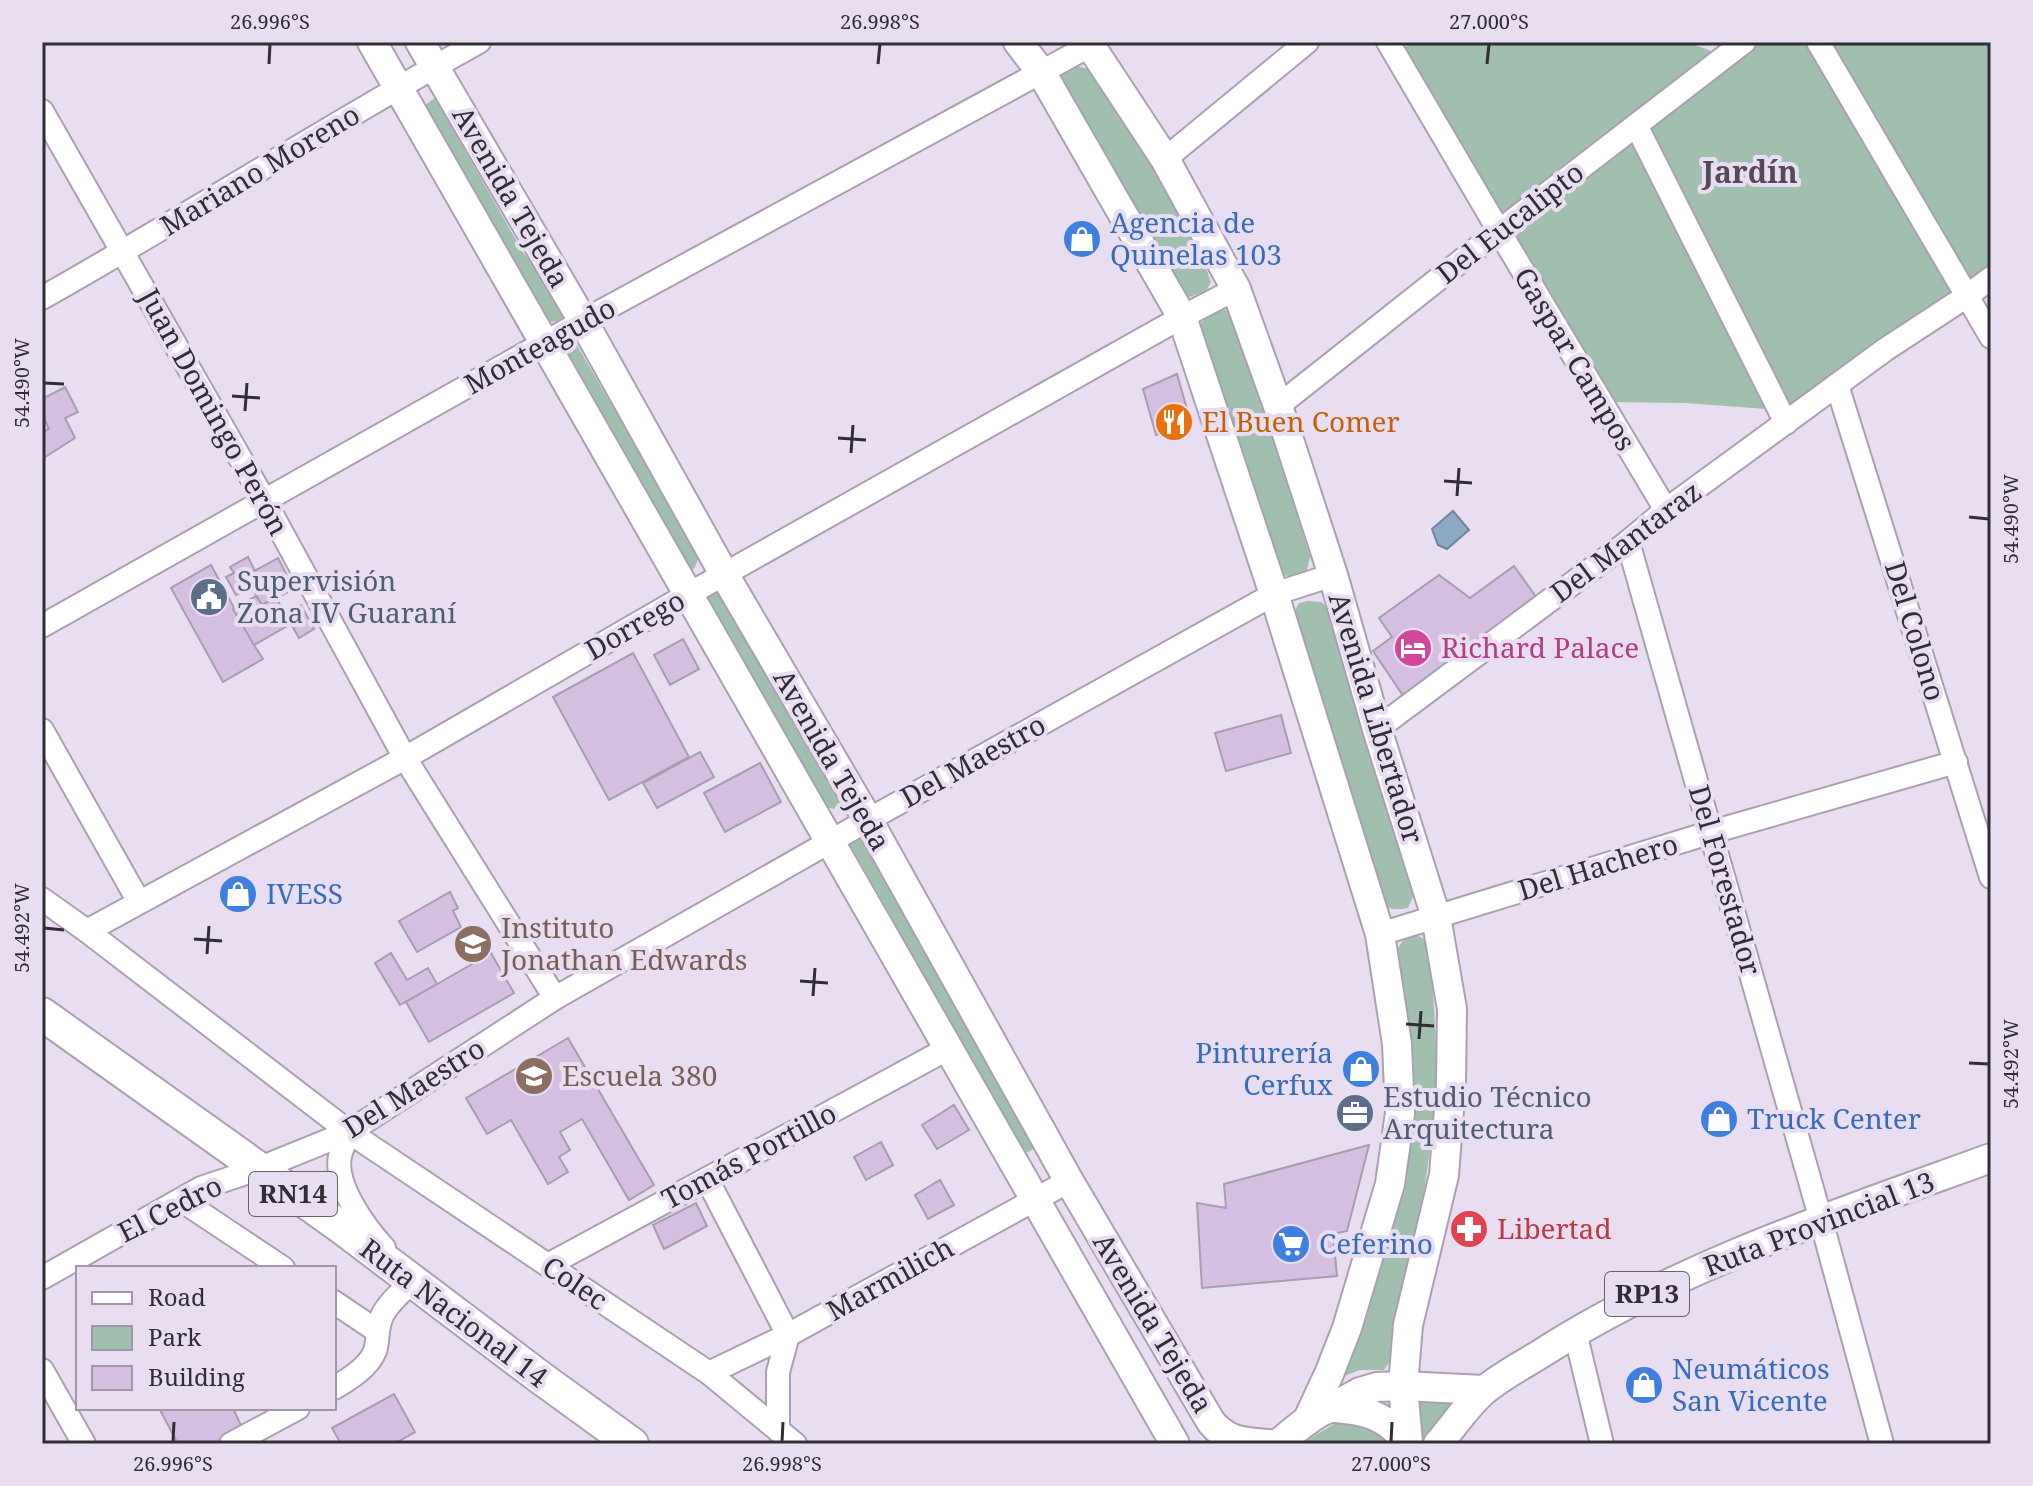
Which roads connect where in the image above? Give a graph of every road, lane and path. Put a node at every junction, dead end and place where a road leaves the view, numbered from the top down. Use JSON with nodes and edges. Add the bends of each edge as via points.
{"nodes":[{"id":1,"x":372,"y":42,"type":"edge"},
{"id":2,"x":420,"y":42,"type":"edge"},
{"id":3,"x":479,"y":42,"type":"edge"},
{"id":4,"x":1018,"y":42,"type":"edge"},
{"id":5,"x":1307,"y":42,"type":"edge"},
{"id":6,"x":1388,"y":42,"type":"edge"},
{"id":7,"x":1744,"y":42,"type":"edge"},
{"id":8,"x":1818,"y":42,"type":"edge"},
{"id":9,"x":1090,"y":44,"type":"edge"},
{"id":10,"x":434,"y":67,"type":"junction"},
{"id":11,"x":1041,"y":72,"type":"junction"},
{"id":12,"x":398,"y":87,"type":"junction"},
{"id":13,"x":42,"y":111,"type":"edge"},
{"id":14,"x":1636,"y":125,"type":"junction"},
{"id":15,"x":1165,"y":159,"type":"junction"},
{"id":16,"x":1499,"y":231,"type":"junction"},
{"id":17,"x":123,"y":252,"type":"junction"},
{"id":18,"x":1991,"y":278,"type":"edge"},
{"id":19,"x":1236,"y":289,"type":"junction"},
{"id":20,"x":1967,"y":296,"type":"junction"},
{"id":21,"x":42,"y":298,"type":"edge"},
{"id":22,"x":1182,"y":317,"type":"junction"},
{"id":23,"x":583,"y":321,"type":"junction"},
{"id":24,"x":1991,"y":337,"type":"edge"},
{"id":25,"x":545,"y":343,"type":"junction"},
{"id":26,"x":1837,"y":385,"type":"junction"},
{"id":27,"x":1278,"y":406,"type":"junction"},
{"id":28,"x":1786,"y":423,"type":"junction"},
{"id":29,"x":264,"y":500,"type":"junction"},
{"id":30,"x":1666,"y":510,"type":"junction"},
{"id":31,"x":1628,"y":542,"type":"junction"},
{"id":32,"x":724,"y":574,"type":"junction"},
{"id":33,"x":1333,"y":575,"type":"junction"},
{"id":34,"x":689,"y":594,"type":"junction"},
{"id":35,"x":1274,"y":594,"type":"junction"},
{"id":36,"x":42,"y":626,"type":"edge"},
{"id":37,"x":1377,"y":729,"type":"junction"},
{"id":38,"x":42,"y":730,"type":"edge"},
{"id":39,"x":405,"y":758,"type":"junction"},
{"id":40,"x":1956,"y":762,"type":"junction"},
{"id":41,"x":868,"y":820,"type":"junction"},
{"id":42,"x":1712,"y":832,"type":"junction"},
{"id":43,"x":831,"y":841,"type":"junction"},
{"id":44,"x":1991,"y":877,"type":"edge"},
{"id":45,"x":42,"y":899,"type":"edge"},
{"id":46,"x":139,"y":902,"type":"junction"},
{"id":47,"x":1436,"y":917,"type":"junction"},
{"id":48,"x":87,"y":931,"type":"junction"},
{"id":49,"x":1380,"y":934,"type":"junction"},
{"id":50,"x":555,"y":998,"type":"junction"},
{"id":51,"x":42,"y":1014,"type":"edge"},
{"id":52,"x":949,"y":1048,"type":"junction"},
{"id":53,"x":349,"y":1132,"type":"junction"},
{"id":54,"x":1991,"y":1158,"type":"edge"},
{"id":55,"x":258,"y":1169,"type":"junction"},
{"id":56,"x":707,"y":1179,"type":"junction"},
{"id":57,"x":1069,"y":1181,"type":"junction"},
{"id":58,"x":181,"y":1200,"type":"junction"},
{"id":59,"x":1035,"y":1200,"type":"junction"},
{"id":60,"x":1821,"y":1220,"type":"junction"},
{"id":61,"x":548,"y":1265,"type":"junction"},
{"id":62,"x":280,"y":1266,"type":"edge"},
{"id":63,"x":42,"y":1278,"type":"edge"},
{"id":64,"x":410,"y":1280,"type":"junction"},
{"id":65,"x":336,"y":1303,"type":"edge"},
{"id":66,"x":377,"y":1331,"type":"junction"},
{"id":67,"x":1575,"y":1332,"type":"junction"},
{"id":68,"x":788,"y":1335,"type":"junction"},
{"id":69,"x":42,"y":1370,"type":"edge"},
{"id":70,"x":709,"y":1373,"type":"junction"},
{"id":71,"x":1403,"y":1386,"type":"junction"},
{"id":72,"x":336,"y":1387,"type":"edge"},
{"id":73,"x":1484,"y":1390,"type":"junction"},
{"id":74,"x":295,"y":1410,"type":"edge"},
{"id":75,"x":1319,"y":1415,"type":"junction"},
{"id":76,"x":261,"y":1437,"type":"edge"},
{"id":77,"x":786,"y":1437,"type":"edge"},
{"id":78,"x":84,"y":1444,"type":"edge"},
{"id":79,"x":231,"y":1444,"type":"edge"},
{"id":80,"x":632,"y":1444,"type":"edge"},
{"id":81,"x":1175,"y":1444,"type":"edge"},
{"id":82,"x":1269,"y":1444,"type":"edge"},
{"id":83,"x":1278,"y":1444,"type":"edge"},
{"id":84,"x":1408,"y":1444,"type":"edge"},
{"id":85,"x":1438,"y":1444,"type":"edge"},
{"id":86,"x":1602,"y":1444,"type":"edge"},
{"id":87,"x":1882,"y":1444,"type":"edge"}],
"edges":[{"from":1,"to":12,"type":"main road","name":"Avenida Tejeda"},
{"from":2,"to":10,"type":"main road","name":"Avenida Tejeda"},
{"from":3,"to":10,"type":"street","name":"Mariano Moreno"},
{"from":4,"to":11,"type":"main road"},
{"from":5,"to":15,"type":"street"},
{"from":6,"to":16,"type":"street","name":"Gaspar Campos"},
{"from":7,"to":14,"type":"street","name":"Del Eucalipto"},
{"from":8,"to":20,"type":"street"},
{"from":9,"to":11,"type":"street","name":"Monteagudo"},
{"from":9,"to":15,"type":"main road","name":"Avenida Libertador"},
{"from":10,"to":12,"type":"street","name":"Mariano Moreno"},
{"from":10,"to":23,"type":"main road","name":"Avenida Tejeda"},
{"from":11,"to":22,"type":"main road"},
{"from":11,"to":23,"type":"street","name":"Monteagudo"},
{"from":12,"to":17,"type":"street","name":"Mariano Moreno"},
{"from":12,"to":25,"type":"main road","name":"Avenida Tejeda"},
{"from":13,"to":17,"type":"street","name":"Juan Domingo Perón"},
{"from":14,"to":16,"type":"street","name":"Del Eucalipto"},
{"from":14,"to":28,"type":"street"},
{"from":15,"to":19,"type":"main road","name":"Avenida Libertador"},
{"from":16,"to":27,"type":"street","name":"Del Eucalipto"},
{"from":16,"to":30,"type":"street","name":"Gaspar Campos"},
{"from":17,"to":21,"type":"street","name":"Mariano Moreno"},
{"from":17,"to":29,"type":"street","name":"Juan Domingo Perón"},
{"from":18,"to":20,"type":"street","name":"Del Mantaraz"},
{"from":19,"to":22,"type":"street","name":"Dorrego"},
{"from":19,"to":27,"type":"main road","name":"Avenida Libertador"},
{"from":20,"to":24,"type":"street"},
{"from":20,"to":26,"type":"street","name":"Del Mantaraz"},
{"from":22,"to":32,"type":"street","name":"Dorrego"},
{"from":22,"to":35,"type":"main road"},
{"from":23,"to":25,"type":"street","name":"Monteagudo"},
{"from":23,"to":32,"type":"main road","name":"Avenida Tejeda"},
{"from":25,"to":29,"type":"street","name":"Monteagudo"},
{"from":25,"to":34,"type":"main road","name":"Avenida Tejeda"},
{"from":26,"to":28,"type":"street","name":"Del Mantaraz"},
{"from":26,"to":40,"type":"street","name":"Del Colono"},
{"from":27,"to":33,"type":"main road","name":"Avenida Libertador"},
{"from":28,"to":30,"type":"street","name":"Del Mantaraz"},
{"from":29,"to":36,"type":"street","name":"Monteagudo"},
{"from":29,"to":39,"type":"street","name":"Juan Domingo Perón"},
{"from":30,"to":31,"type":"street","name":"Del Mantaraz"},
{"from":31,"to":37,"type":"street","name":"Del Mantaraz"},
{"from":31,"to":42,"type":"street","name":"Del Forestador"},
{"from":32,"to":34,"type":"street","name":"Dorrego"},
{"from":32,"to":41,"type":"main road","name":"Avenida Tejeda"},
{"from":33,"to":35,"type":"street","name":"Del Maestro"},
{"from":33,"to":37,"type":"main road","name":"Avenida Libertador"},
{"from":34,"to":39,"type":"street","name":"Dorrego"},
{"from":34,"to":43,"type":"main road","name":"Avenida Tejeda"},
{"from":35,"to":41,"type":"street","name":"Del Maestro"},
{"from":35,"to":49,"type":"main road"},
{"from":37,"to":47,"type":"main road","name":"Avenida Libertador"},
{"from":38,"to":46,"type":"street"},
{"from":39,"to":46,"type":"street","name":"Dorrego"},
{"from":39,"to":50,"type":"street","name":"Juan Domingo Perón"},
{"from":40,"to":42,"type":"street","name":"Del Hachero"},
{"from":40,"to":44,"type":"street","name":"Del Colono"},
{"from":41,"to":43,"type":"street","name":"Del Maestro"},
{"from":41,"to":57,"type":"main road","name":"Avenida Tejeda"},
{"from":42,"to":47,"type":"street","name":"Del Hachero"},
{"from":42,"to":60,"type":"street","name":"Del Forestador"},
{"from":43,"to":50,"type":"street","name":"Del Maestro"},
{"from":43,"to":52,"type":"main road","name":"Avenida Tejeda"},
{"from":45,"to":48,"type":"street","name":"Colec"},
{"from":46,"to":48,"type":"street","name":"Dorrego"},
{"from":47,"to":49,"type":"street","name":"Del Hachero"},
{"from":47,"to":71,"type":"main road","name":"Avenida Libertador","via":[[1452,1009],[1451,1084],[1444,1175],[1408,1325]]},
{"from":48,"to":53,"type":"street","name":"Colec"},
{"from":49,"to":75,"type":"main road","via":[[1397,1044],[1400,1113],[1390,1184]]},
{"from":50,"to":53,"type":"street","name":"Del Maestro"},
{"from":51,"to":55,"type":"highway","name":"Ruta Nacional 14","number":"RN14"},
{"from":52,"to":56,"type":"street","name":"Tomás Portillo"},
{"from":52,"to":59,"type":"main road","name":"Avenida Tejeda"},
{"from":53,"to":55,"type":"street","name":"Del Maestro"},
{"from":53,"to":61,"type":"street","name":"Colec"},
{"from":53,"to":64,"type":"street","via":[[339,1159],[343,1184],[362,1222]]},
{"from":54,"to":60,"type":"main road","name":"Ruta Provincial 13","number":"RP13"},
{"from":55,"to":58,"type":"street","name":"El Cedro"},
{"from":55,"to":64,"type":"highway","name":"Ruta Nacional 14","number":"RN14"},
{"from":56,"to":61,"type":"street","name":"Tomás Portillo"},
{"from":56,"to":68,"type":"street"},
{"from":57,"to":59,"type":"street","name":"Marmilich"},
{"from":57,"to":82,"type":"main road","name":"Avenida Tejeda","via":[[1211,1422],[1239,1442]]},
{"from":58,"to":62,"type":"street"},
{"from":58,"to":63,"type":"street","name":"El Cedro"},
{"from":59,"to":68,"type":"street","name":"Marmilich"},
{"from":59,"to":81,"type":"main road","name":"Avenida Tejeda"},
{"from":60,"to":67,"type":"main road","name":"Ruta Provincial 13","number":"RP13","via":[[1661,1286]]},
{"from":60,"to":87,"type":"street","name":"Del Forestador"},
{"from":61,"to":70,"type":"street","name":"Colec"},
{"from":64,"to":66,"type":"street","via":[[383,1313]]},
{"from":64,"to":80,"type":"highway","name":"Ruta Nacional 14","number":"RN14"},
{"from":65,"to":66,"type":"street"},
{"from":66,"to":72,"type":"street","via":[[367,1364]]},
{"from":67,"to":73,"type":"main road","name":"Ruta Provincial 13","number":"RP13"},
{"from":67,"to":86,"type":"street"},
{"from":68,"to":70,"type":"street","name":"Marmilich"},
{"from":68,"to":77,"type":"street","via":[[778,1372]]},
{"from":69,"to":78,"type":"street"},
{"from":70,"to":77,"type":"street","name":"Colec"},
{"from":71,"to":73,"type":"main road"},
{"from":71,"to":75,"type":"main road","via":[[1360,1392]]},
{"from":71,"to":84,"type":"main road","name":"Avenida Libertador"},
{"from":73,"to":85,"type":"main road","name":"Ruta Provincial 13","number":"RP13"},
{"from":74,"to":76,"type":"street"},
{"from":75,"to":83,"type":"main road"},
{"from":75,"to":84,"type":"main road","via":[[1361,1410],[1395,1427]]},
{"from":76,"to":79,"type":"street"}]}
